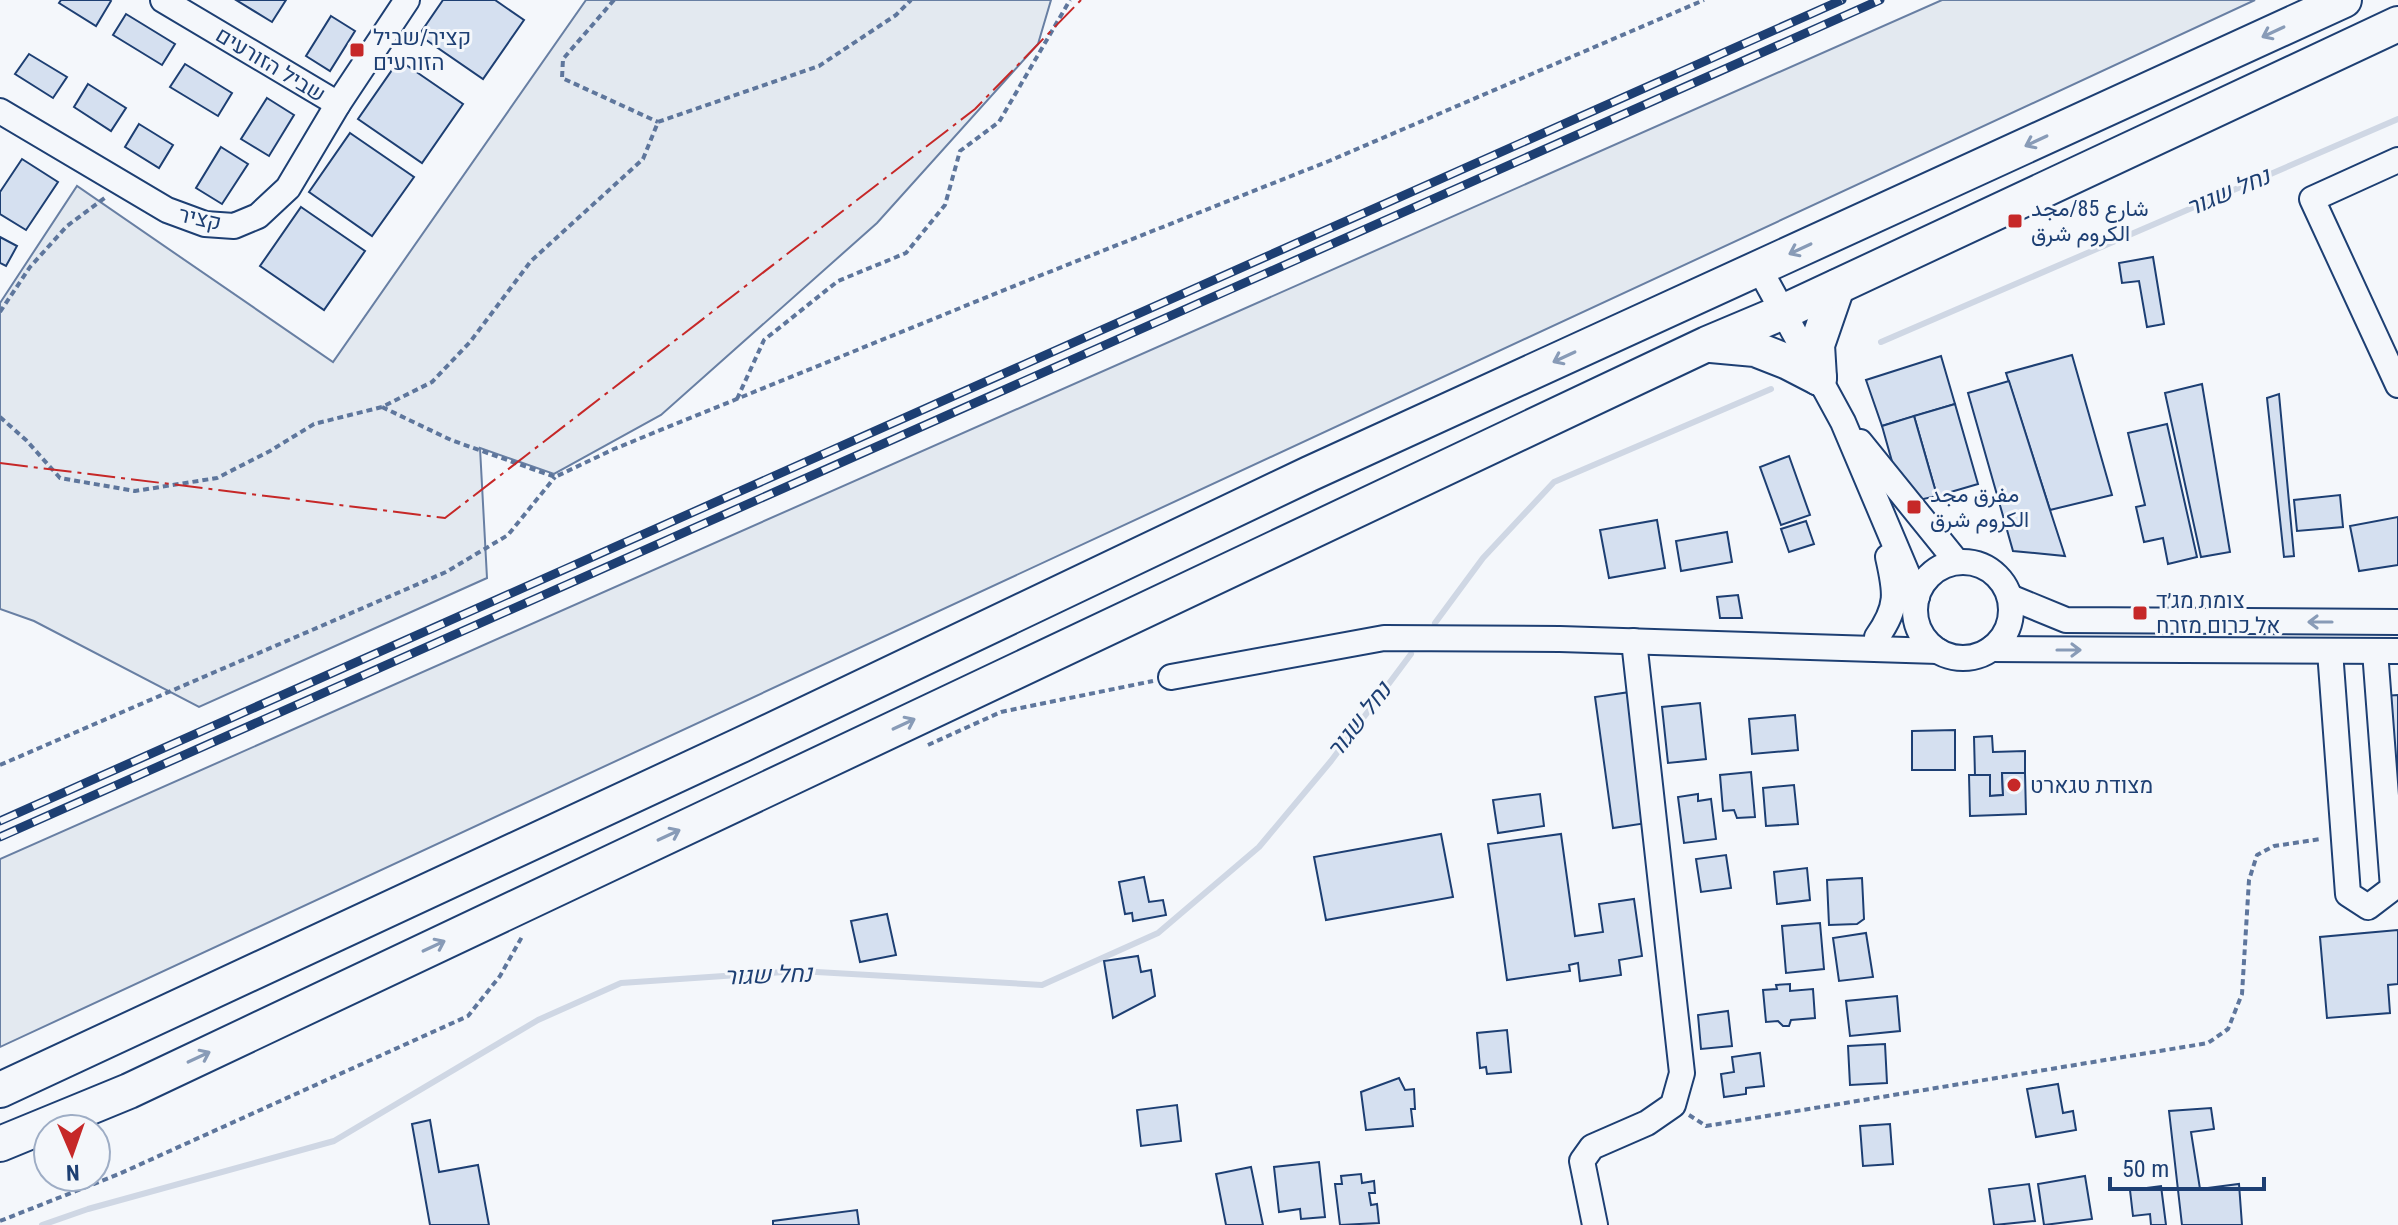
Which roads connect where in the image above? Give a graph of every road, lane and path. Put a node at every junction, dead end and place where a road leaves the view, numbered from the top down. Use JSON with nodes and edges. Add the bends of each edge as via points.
{"nodes":[{"id":1,"x":163,"y":0,"type":"edge"},
{"id":2,"x":407,"y":0,"type":"edge"},
{"id":3,"x":614,"y":0,"type":"edge"},
{"id":4,"x":911,"y":0,"type":"edge"},
{"id":5,"x":1070,"y":0,"type":"edge"},
{"id":6,"x":1704,"y":0,"type":"edge"},
{"id":7,"x":2344,"y":0,"type":"edge"},
{"id":8,"x":2398,"y":24,"type":"edge"},
{"id":9,"x":338,"y":104,"type":"junction"},
{"id":10,"x":3,"y":118,"type":"edge"},
{"id":11,"x":658,"y":122,"type":"junction"},
{"id":12,"x":2398,"y":160,"type":"edge"},
{"id":13,"x":125,"y":185,"type":"junction"},
{"id":14,"x":1759,"y":268,"type":"junction"},
{"id":15,"x":1837,"y":287,"type":"junction"},
{"id":16,"x":0,"y":312,"type":"edge"},
{"id":17,"x":1783,"y":312,"type":"junction"},
{"id":18,"x":1707,"y":344,"type":"junction"},
{"id":19,"x":1819,"y":378,"type":"junction"},
{"id":20,"x":2398,"y":385,"type":"edge"},
{"id":21,"x":737,"y":399,"type":"junction"},
{"id":22,"x":382,"y":407,"type":"junction"},
{"id":23,"x":0,"y":417,"type":"edge"},
{"id":24,"x":1843,"y":422,"type":"junction"},
{"id":25,"x":555,"y":477,"type":"junction"},
{"id":26,"x":1874,"y":496,"type":"junction"},
{"id":27,"x":1957,"y":562,"type":"junction"},
{"id":28,"x":2010,"y":597,"type":"junction"},
{"id":29,"x":1916,"y":609,"type":"junction"},
{"id":30,"x":2398,"y":622,"type":"edge"},
{"id":31,"x":1877,"y":637,"type":"junction"},
{"id":32,"x":1634,"y":641,"type":"junction"},
{"id":33,"x":1848,"y":649,"type":"junction"},
{"id":34,"x":1991,"y":649,"type":"junction"},
{"id":35,"x":1938,"y":651,"type":"junction"},
{"id":36,"x":2330,"y":651,"type":"junction"},
{"id":37,"x":2387,"y":651,"type":"edge"},
{"id":38,"x":1171,"y":677,"type":"joint"},
{"id":39,"x":916,"y":751,"type":"dead end"},
{"id":40,"x":0,"y":765,"type":"edge"},
{"id":41,"x":2343,"y":835,"type":"junction"},
{"id":42,"x":526,"y":930,"type":"dead end"},
{"id":43,"x":0,"y":1090,"type":"edge"},
{"id":44,"x":1673,"y":1105,"type":"junction"},
{"id":45,"x":0,"y":1144,"type":"edge"},
{"id":46,"x":0,"y":1221,"type":"edge"},
{"id":47,"x":1595,"y":1225,"type":"edge"}],
"edges":[{"from":1,"to":9,"type":"street","name":"שביל הזורעים"},
{"from":2,"to":9,"type":"street","name":"קציר"},
{"from":3,"to":11,"type":"path","via":[[563,59],[562,78]]},
{"from":4,"to":11,"type":"path","via":[[819,66]]},
{"from":5,"to":21,"type":"path","via":[[999,122],[960,151],[945,205],[906,253],[838,281],[764,340]]},
{"from":6,"to":21,"type":"path","via":[[1329,161]]},
{"from":7,"to":14,"type":"highway","one_way":true},
{"from":8,"to":15,"type":"highway"},
{"from":9,"to":13,"type":"street","name":"קציר","via":[[288,188],[247,222],[205,224],[167,210]]},
{"from":10,"to":13,"type":"street","name":"קציר"},
{"from":11,"to":22,"type":"path","via":[[643,159],[531,261],[470,342],[432,382]]},
{"from":12,"to":20,"type":"street","via":[[2312,199]]},
{"from":13,"to":16,"type":"path","via":[[67,226]]},
{"from":14,"to":17,"type":"street"},
{"from":14,"to":43,"type":"highway","one_way":true},
{"from":15,"to":17,"type":"highway"},
{"from":15,"to":19,"type":"highway","via":[[1817,345]]},
{"from":17,"to":18,"type":"highway"},
{"from":17,"to":19,"type":"street"},
{"from":18,"to":19,"type":"highway","via":[[1755,349]]},
{"from":45,"to":18,"type":"highway","one_way":true,"via":[[129,1091]]},
{"from":19,"to":24,"type":"street"},
{"from":21,"to":25,"type":"path"},
{"from":22,"to":23,"type":"path","via":[[314,424],[217,478],[135,491],[60,478]]},
{"from":22,"to":25,"type":"path","via":[[451,440]]},
{"from":24,"to":26,"type":"street"},
{"from":24,"to":27,"type":"street"},
{"from":25,"to":40,"type":"path","via":[[508,535],[446,572]]},
{"from":26,"to":29,"type":"street"},
{"from":26,"to":31,"type":"street","via":[[1895,588],[1890,618]]},
{"from":27,"to":28,"type":"street","via":[[1988,568]]},
{"from":27,"to":29,"type":"street","via":[[1928,576],[1919,589]]},
{"from":30,"to":28,"type":"street","one_way":true,"via":[[2066,620]]},
{"from":28,"to":34,"type":"street","via":[[2010,624]]},
{"from":29,"to":31,"type":"street"},
{"from":29,"to":35,"type":"street","via":[[1922,635]]},
{"from":31,"to":33,"type":"street"},
{"from":32,"to":33,"type":"street"},
{"from":32,"to":38,"type":"street","via":[[1384,638]]},
{"from":32,"to":44,"type":"street","via":[[1682,1073]]},
{"from":33,"to":35,"type":"street"},
{"from":34,"to":35,"type":"street","via":[[1961,658]]},
{"from":34,"to":36,"type":"street","one_way":true},
{"from":36,"to":37,"type":"street"},
{"from":36,"to":41,"type":"street"},
{"from":37,"to":41,"type":"street","via":[[2393,888],[2368,907],[2348,894]]},
{"from":38,"to":39,"type":"path","via":[[1001,712]]},
{"from":41,"to":44,"type":"path","via":[[2274,846],[2257,855],[2249,880],[2242,994],[2228,1029],[2208,1043],[1706,1126]]},
{"from":42,"to":46,"type":"path","via":[[500,976],[468,1016],[119,1174]]},
{"from":44,"to":47,"type":"street","via":[[1647,1123],[1592,1147],[1582,1161]]}]}
